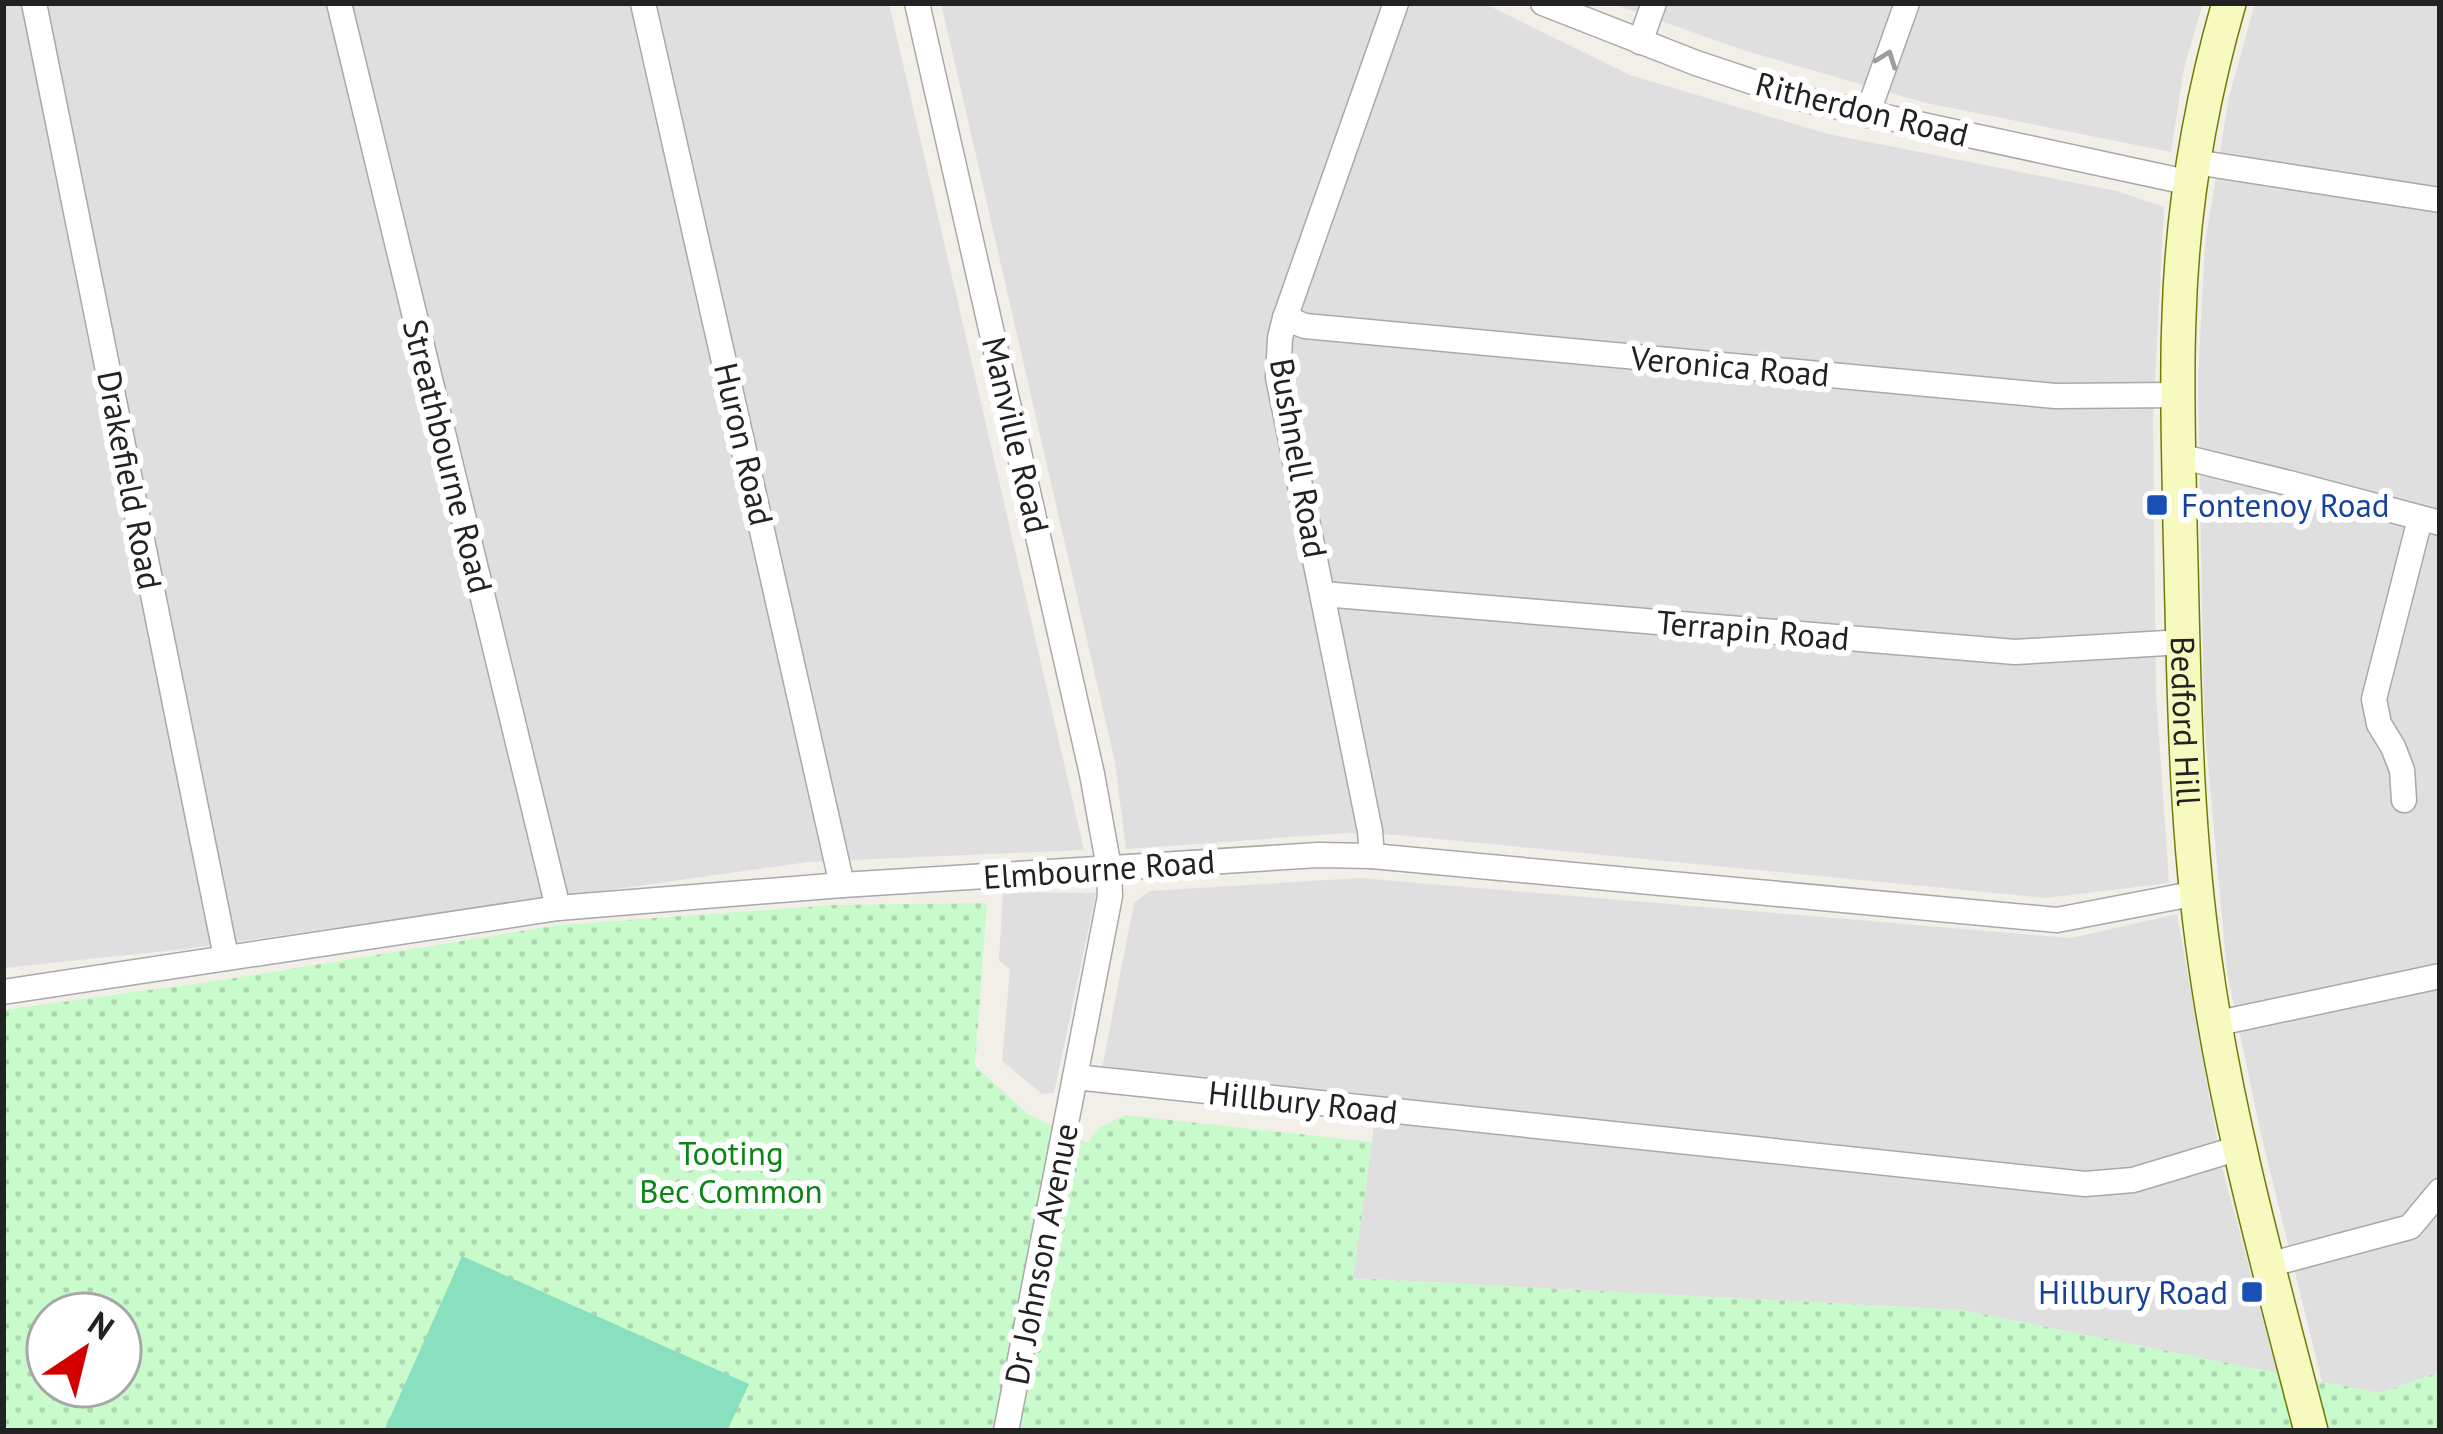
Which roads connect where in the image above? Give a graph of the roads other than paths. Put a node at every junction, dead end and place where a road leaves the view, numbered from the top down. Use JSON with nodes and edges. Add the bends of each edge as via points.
{"nodes":[{"id":1,"x":34,"y":3,"type":"edge"},
{"id":2,"x":339,"y":3,"type":"edge"},
{"id":3,"x":643,"y":3,"type":"edge"},
{"id":4,"x":917,"y":3,"type":"edge"},
{"id":5,"x":1396,"y":3,"type":"edge"},
{"id":6,"x":1543,"y":3,"type":"edge"},
{"id":7,"x":1654,"y":3,"type":"edge"},
{"id":8,"x":1907,"y":3,"type":"edge"},
{"id":9,"x":2229,"y":3,"type":"edge"},
{"id":10,"x":1640,"y":42,"type":"junction"},
{"id":11,"x":1867,"y":115,"type":"junction"},
{"id":12,"x":2193,"y":172,"type":"junction"},
{"id":13,"x":2440,"y":200,"type":"edge"},
{"id":14,"x":1286,"y":318,"type":"junction"},
{"id":15,"x":2177,"y":395,"type":"junction"},
{"id":16,"x":2179,"y":456,"type":"junction"},
{"id":17,"x":2430,"y":521,"type":"edge"},
{"id":18,"x":1323,"y":594,"type":"junction"},
{"id":19,"x":2183,"y":642,"type":"junction"},
{"id":20,"x":2404,"y":800,"type":"dead end"},
{"id":21,"x":1372,"y":856,"type":"junction"},
{"id":22,"x":1109,"y":868,"type":"junction"},
{"id":23,"x":842,"y":885,"type":"junction"},
{"id":24,"x":2197,"y":893,"type":"junction"},
{"id":25,"x":558,"y":908,"type":"junction"},
{"id":26,"x":226,"y":957,"type":"junction"},
{"id":27,"x":2440,"y":976,"type":"edge"},
{"id":28,"x":3,"y":992,"type":"edge"},
{"id":29,"x":2214,"y":1024,"type":"junction"},
{"id":30,"x":1075,"y":1077,"type":"junction"},
{"id":31,"x":2239,"y":1148,"type":"junction"},
{"id":32,"x":2440,"y":1191,"type":"edge"},
{"id":33,"x":2268,"y":1265,"type":"junction"},
{"id":34,"x":1006,"y":1431,"type":"edge"},
{"id":35,"x":2311,"y":1431,"type":"edge"}],
"edges":[{"from":1,"to":26,"type":"street","name":"Drakefield Road"},
{"from":2,"to":25,"type":"street","name":"Streathbourne Road"},
{"from":3,"to":23,"type":"street","name":"Huron Road"},
{"from":4,"to":22,"type":"street","name":"Manville Road"},
{"from":5,"to":14,"type":"street","name":"Bushnell Road"},
{"from":6,"to":10,"type":"street","name":"Ritherdon Road"},
{"from":7,"to":10,"type":"street"},
{"from":11,"to":8,"type":"street","one_way":true},
{"from":9,"to":12,"type":"main road","name":"Bedford Hill"},
{"from":10,"to":11,"type":"street","name":"Ritherdon Road"},
{"from":11,"to":12,"type":"street","name":"Ritherdon Road"},
{"from":12,"to":13,"type":"street","name":"Ritherdon Road"},
{"from":12,"to":15,"type":"main road","name":"Bedford Hill"},
{"from":14,"to":15,"type":"street","name":"Veronica Road","via":[[1305,326],[2055,396]]},
{"from":14,"to":18,"type":"street","name":"Bushnell Road","via":[[1278,376]]},
{"from":15,"to":16,"type":"main road","name":"Bedford Hill"},
{"from":16,"to":17,"type":"street"},
{"from":16,"to":19,"type":"main road","name":"Bedford Hill"},
{"from":17,"to":20,"type":"street","via":[[2374,699],[2402,770]]},
{"from":18,"to":19,"type":"street","name":"Terrapin Road","via":[[2015,652]]},
{"from":18,"to":21,"type":"street","name":"Bushnell Road"},
{"from":19,"to":24,"type":"main road","name":"Bedford Hill"},
{"from":21,"to":22,"type":"street","name":"Elmbourne Road"},
{"from":21,"to":24,"type":"street","name":"Elmbourne Road","via":[[2057,920]]},
{"from":22,"to":23,"type":"street","name":"Elmbourne Road"},
{"from":22,"to":30,"type":"street","via":[[1111,896]]},
{"from":23,"to":25,"type":"street","name":"Elmbourne Road"},
{"from":24,"to":29,"type":"main road","name":"Bedford Hill"},
{"from":25,"to":26,"type":"street","name":"Elmbourne Road"},
{"from":26,"to":28,"type":"street","name":"Elmbourne Road"},
{"from":27,"to":29,"type":"street"},
{"from":29,"to":31,"type":"main road","name":"Bedford Hill"},
{"from":30,"to":31,"type":"street","name":"Hillbury Road","via":[[2085,1184],[2133,1180]]},
{"from":30,"to":34,"type":"street","name":"Dr Johnson Avenue"},
{"from":31,"to":33,"type":"main road","name":"Bedford Hill"},
{"from":32,"to":33,"type":"street","via":[[2410,1227]]},
{"from":33,"to":35,"type":"main road","name":"Bedford Hill"}]}
